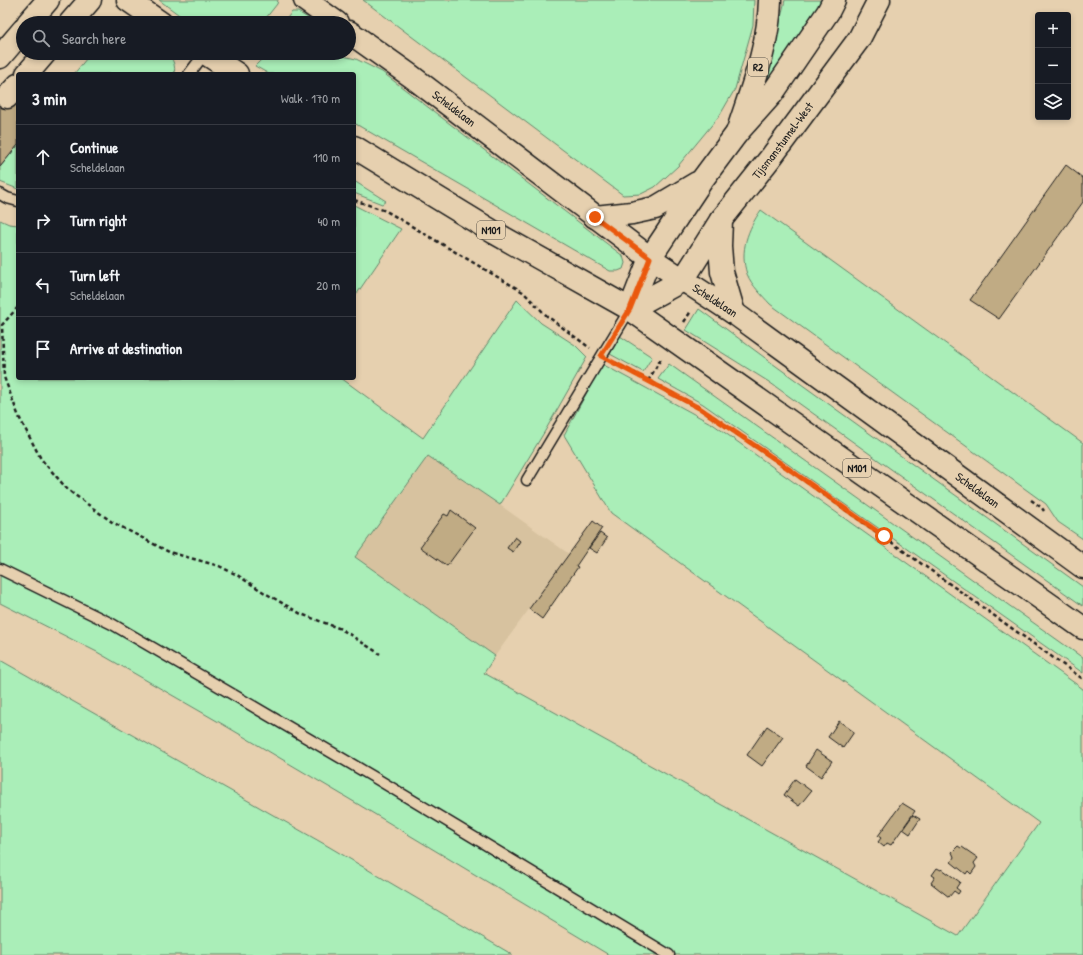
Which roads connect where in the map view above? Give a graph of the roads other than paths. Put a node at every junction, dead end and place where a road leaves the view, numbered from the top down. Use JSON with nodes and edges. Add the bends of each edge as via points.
{"nodes":[{"id":1,"x":48,"y":0,"type":"edge"},
{"id":2,"x":90,"y":0,"type":"edge"},
{"id":3,"x":305,"y":0,"type":"edge"},
{"id":4,"x":770,"y":0,"type":"edge"},
{"id":5,"x":834,"y":0,"type":"edge"},
{"id":6,"x":879,"y":0,"type":"edge"},
{"id":7,"x":132,"y":3,"type":"edge"},
{"id":8,"x":34,"y":16,"type":"edge"},
{"id":9,"x":76,"y":16,"type":"edge"},
{"id":10,"x":151,"y":16,"type":"edge"},
{"id":11,"x":327,"y":16,"type":"edge"},
{"id":12,"x":356,"y":37,"type":"edge"},
{"id":13,"x":16,"y":38,"type":"edge"},
{"id":14,"x":0,"y":57,"type":"edge"},
{"id":15,"x":39,"y":60,"type":"edge"},
{"id":16,"x":200,"y":60,"type":"edge"},
{"id":17,"x":216,"y":60,"type":"edge"},
{"id":18,"x":29,"y":72,"type":"edge"},
{"id":19,"x":191,"y":72,"type":"edge"},
{"id":20,"x":234,"y":72,"type":"edge"},
{"id":21,"x":737,"y":133,"type":"junction"},
{"id":22,"x":356,"y":148,"type":"edge"},
{"id":23,"x":702,"y":180,"type":"junction"},
{"id":24,"x":0,"y":194,"type":"edge"},
{"id":25,"x":16,"y":200,"type":"edge"},
{"id":26,"x":595,"y":217,"type":"junction"},
{"id":27,"x":721,"y":220,"type":"junction"},
{"id":28,"x":650,"y":258,"type":"junction"},
{"id":29,"x":683,"y":280,"type":"junction"},
{"id":30,"x":630,"y":309,"type":"junction"},
{"id":31,"x":734,"y":313,"type":"junction"},
{"id":32,"x":527,"y":480,"type":"dead end"},
{"id":33,"x":1083,"y":567,"type":"edge"},
{"id":34,"x":0,"y":568,"type":"edge"},
{"id":35,"x":1083,"y":628,"type":"edge"},
{"id":36,"x":669,"y":955,"type":"edge"}],
"edges":[{"from":1,"to":8,"type":"main road"},
{"from":2,"to":9,"type":"main road"},
{"from":3,"to":11,"type":"main road"},
{"from":4,"to":21,"type":"main road","number":"R2","via":[[763,54]]},
{"from":5,"to":21,"type":"main road","via":[[772,94]]},
{"from":6,"to":27,"type":"main road","name":"Tijsmanstunnel-West","via":[[859,39]]},
{"from":7,"to":10,"type":"main road"},
{"from":12,"to":26,"type":"main road","name":"Scheldelaan"},
{"from":13,"to":14,"type":"main road"},
{"from":15,"to":18,"type":"main road"},
{"from":16,"to":19,"type":"lane"},
{"from":17,"to":20,"type":"main road"},
{"from":21,"to":23,"type":"main road"},
{"from":22,"to":30,"type":"main road","number":"N101","via":[[495,233]]},
{"from":23,"to":26,"type":"main road","via":[[655,208]]},
{"from":23,"to":28,"type":"main road"},
{"from":24,"to":25,"type":"lane"},
{"from":26,"to":28,"type":"main road","name":"Scheldelaan"},
{"from":27,"to":29,"type":"main road","name":"Tijsmanstunnel-West"},
{"from":27,"to":31,"type":"main road","via":[[722,272]]},
{"from":28,"to":29,"type":"main road","name":"Scheldelaan"},
{"from":28,"to":30,"type":"main road"},
{"from":29,"to":30,"type":"main road"},
{"from":29,"to":31,"type":"main road","name":"Scheldelaan"},
{"from":30,"to":32,"type":"lane"},
{"from":30,"to":35,"type":"main road","number":"N101"},
{"from":31,"to":33,"type":"main road","name":"Scheldelaan"},
{"from":34,"to":36,"type":"lane","via":[[112,624],[371,775]]}]}
